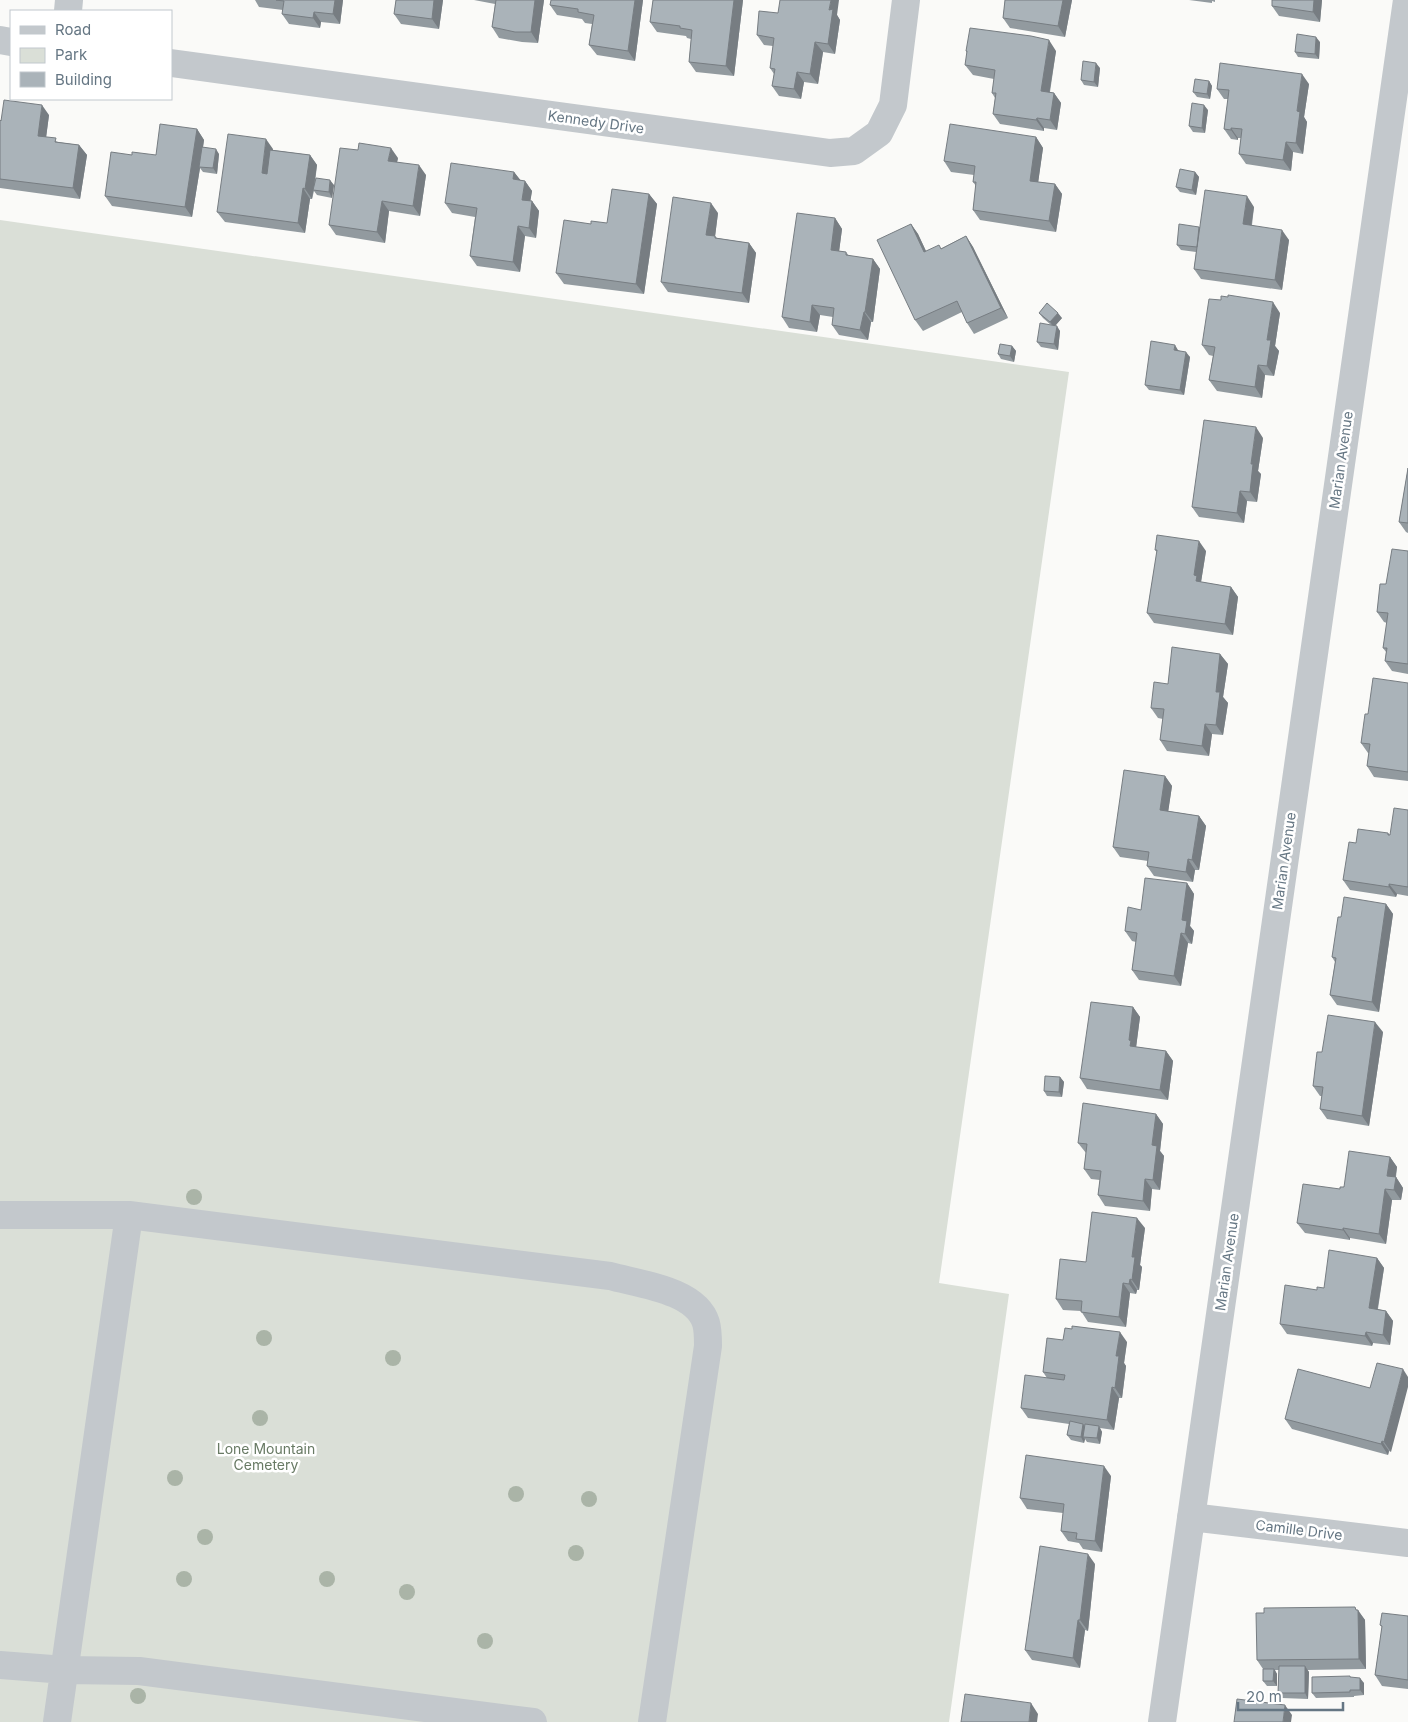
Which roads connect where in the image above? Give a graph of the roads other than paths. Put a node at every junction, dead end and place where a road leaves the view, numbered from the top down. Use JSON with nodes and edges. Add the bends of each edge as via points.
{"nodes":[{"id":1,"x":906,"y":0,"type":"edge"},
{"id":2,"x":1407,"y":0,"type":"edge"},
{"id":3,"x":172,"y":63,"type":"edge"},
{"id":4,"x":0,"y":1215,"type":"edge"},
{"id":5,"x":129,"y":1215,"type":"junction"},
{"id":6,"x":1190,"y":1517,"type":"junction"},
{"id":7,"x":1408,"y":1543,"type":"edge"},
{"id":8,"x":0,"y":1665,"type":"edge"},
{"id":9,"x":64,"y":1670,"type":"junction"},
{"id":10,"x":57,"y":1722,"type":"edge"},
{"id":11,"x":533,"y":1722,"type":"edge"},
{"id":12,"x":652,"y":1722,"type":"edge"},
{"id":13,"x":1162,"y":1722,"type":"edge"}],
"edges":[{"from":1,"to":3,"type":"street","name":"Kennedy Drive","via":[[893,105],[880,133],[854,152],[830,153]]},
{"from":2,"to":6,"type":"street","name":"Marian Avenue"},
{"from":4,"to":5,"type":"street"},
{"from":5,"to":9,"type":"street"},
{"from":5,"to":12,"type":"street","via":[[610,1276],[679,1294],[695,1306],[706,1322],[708,1346]]},
{"from":6,"to":7,"type":"street","name":"Camille Drive"},
{"from":6,"to":13,"type":"street","name":"Marian Avenue"},
{"from":8,"to":9,"type":"street"},
{"from":9,"to":10,"type":"street"},
{"from":9,"to":11,"type":"street","via":[[139,1671]]}]}
